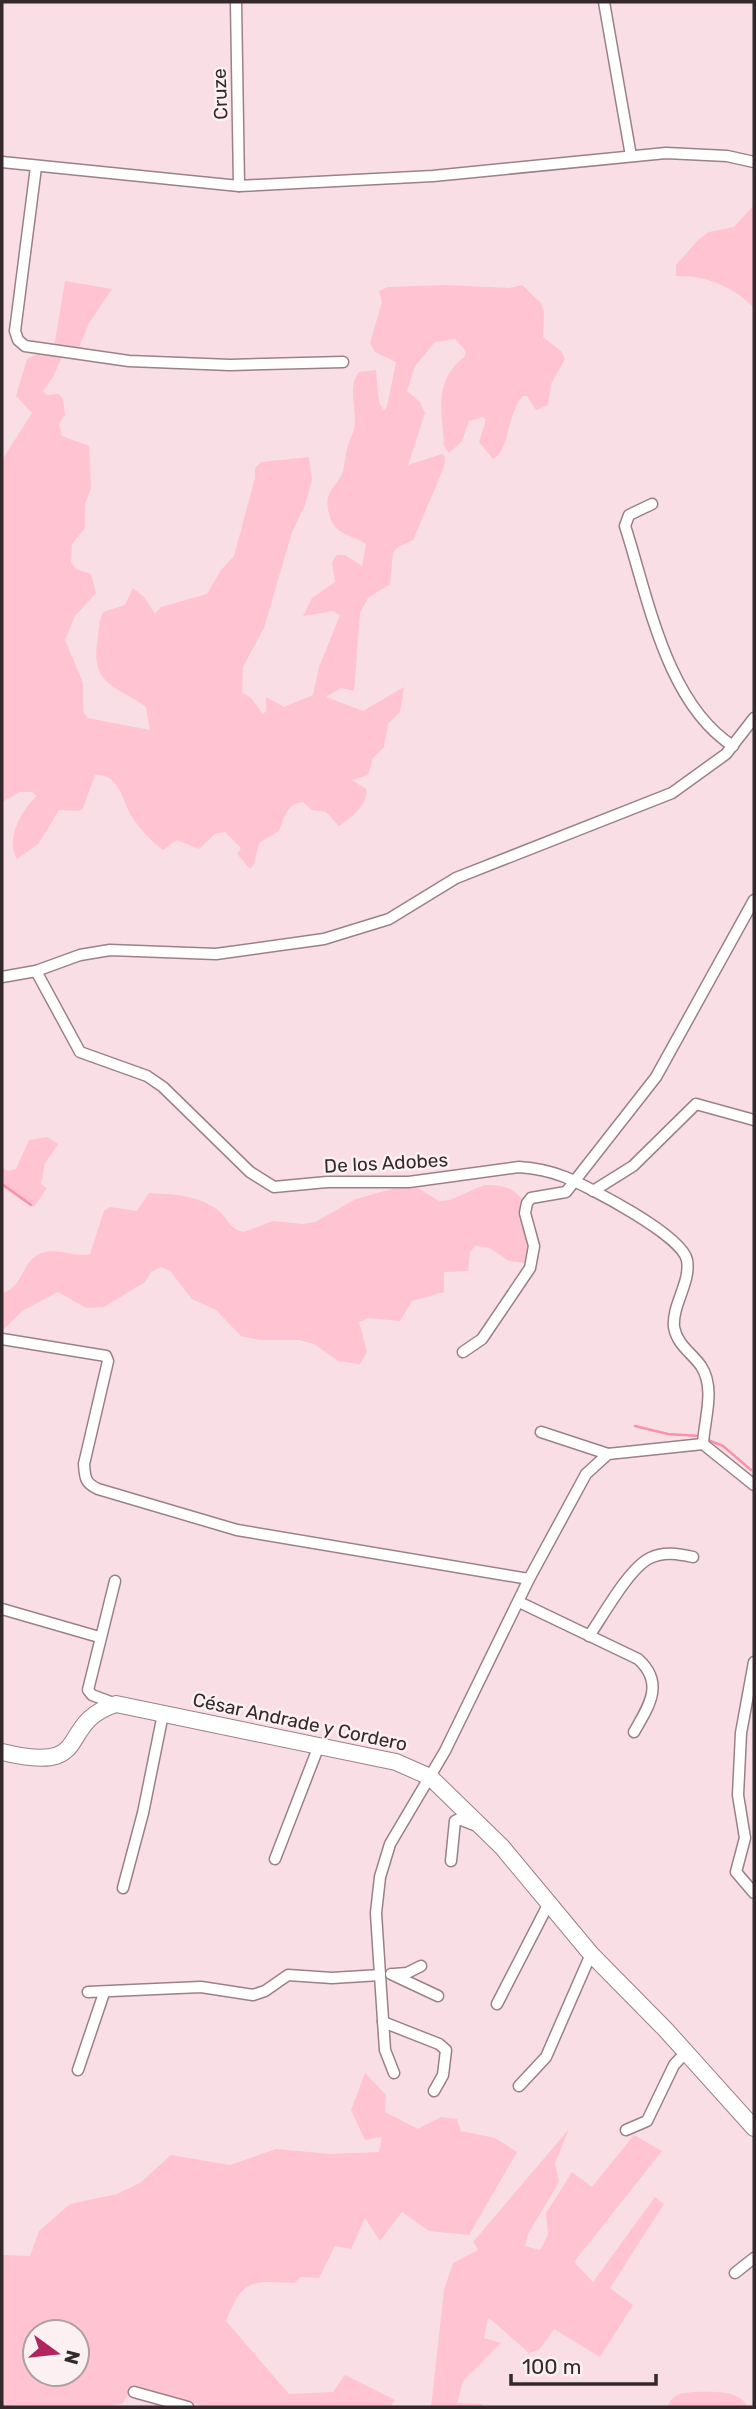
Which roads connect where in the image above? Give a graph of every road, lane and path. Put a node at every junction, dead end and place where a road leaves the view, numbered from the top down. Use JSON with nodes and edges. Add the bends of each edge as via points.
{"nodes":[{"id":1,"x":236,"y":2,"type":"edge"},
{"id":2,"x":604,"y":2,"type":"edge"},
{"id":3,"x":631,"y":156,"type":"junction"},
{"id":4,"x":2,"y":162,"type":"edge"},
{"id":5,"x":754,"y":162,"type":"edge"},
{"id":6,"x":36,"y":167,"type":"junction"},
{"id":7,"x":239,"y":186,"type":"junction"},
{"id":8,"x":343,"y":362,"type":"dead end"},
{"id":9,"x":652,"y":504,"type":"dead end"},
{"id":10,"x":754,"y":718,"type":"edge"},
{"id":11,"x":733,"y":746,"type":"junction"},
{"id":12,"x":754,"y":900,"type":"edge"},
{"id":13,"x":36,"y":971,"type":"junction"},
{"id":14,"x":2,"y":977,"type":"edge"},
{"id":15,"x":754,"y":1120,"type":"edge"},
{"id":16,"x":574,"y":1181,"type":"junction"},
{"id":17,"x":593,"y":1191,"type":"junction"},
{"id":18,"x":2,"y":1339,"type":"edge"},
{"id":19,"x":463,"y":1352,"type":"dead end"},
{"id":20,"x":541,"y":1432,"type":"dead end"},
{"id":21,"x":703,"y":1442,"type":"junction"},
{"id":22,"x":608,"y":1454,"type":"junction"},
{"id":23,"x":754,"y":1485,"type":"edge"},
{"id":24,"x":694,"y":1557,"type":"dead end"},
{"id":25,"x":530,"y":1579,"type":"junction"},
{"id":26,"x":115,"y":1581,"type":"dead end"},
{"id":27,"x":519,"y":1602,"type":"junction"},
{"id":28,"x":2,"y":1609,"type":"edge"},
{"id":29,"x":589,"y":1636,"type":"junction"},
{"id":30,"x":99,"y":1637,"type":"junction"},
{"id":31,"x":754,"y":1662,"type":"edge"},
{"id":32,"x":116,"y":1704,"type":"junction"},
{"id":33,"x":163,"y":1714,"type":"junction"},
{"id":34,"x":634,"y":1732,"type":"dead end"},
{"id":35,"x":318,"y":1748,"type":"junction"},
{"id":36,"x":2,"y":1752,"type":"edge"},
{"id":37,"x":430,"y":1777,"type":"junction"},
{"id":38,"x":482,"y":1828,"type":"junction"},
{"id":39,"x":275,"y":1859,"type":"dead end"},
{"id":40,"x":451,"y":1861,"type":"dead end"},
{"id":41,"x":123,"y":1888,"type":"dead end"},
{"id":42,"x":754,"y":1892,"type":"edge"},
{"id":43,"x":550,"y":1902,"type":"junction"},
{"id":44,"x":591,"y":1954,"type":"junction"},
{"id":45,"x":421,"y":1966,"type":"dead end"},
{"id":46,"x":383,"y":1972,"type":"junction"},
{"id":47,"x":88,"y":1992,"type":"dead end"},
{"id":48,"x":104,"y":1993,"type":"junction"},
{"id":49,"x":438,"y":1996,"type":"dead end"},
{"id":50,"x":497,"y":2004,"type":"dead end"},
{"id":51,"x":383,"y":2022,"type":"junction"},
{"id":52,"x":686,"y":2052,"type":"junction"},
{"id":53,"x":78,"y":2070,"type":"dead end"},
{"id":54,"x":394,"y":2073,"type":"dead end"},
{"id":55,"x":519,"y":2085,"type":"dead end"},
{"id":56,"x":434,"y":2091,"type":"dead end"},
{"id":57,"x":754,"y":2128,"type":"edge"},
{"id":58,"x":626,"y":2130,"type":"dead end"},
{"id":59,"x":754,"y":2258,"type":"edge"},
{"id":60,"x":735,"y":2273,"type":"dead end"},
{"id":61,"x":134,"y":2392,"type":"dead end"},
{"id":62,"x":188,"y":2407,"type":"edge"}],
"edges":[{"from":1,"to":7,"type":"street","name":"Cruze"},
{"from":2,"to":3,"type":"street"},
{"from":3,"to":5,"type":"street","via":[[701,154]]},
{"from":3,"to":7,"type":"street","via":[[433,176]]},
{"from":4,"to":6,"type":"street"},
{"from":6,"to":7,"type":"street"},
{"from":6,"to":8,"type":"street","via":[[15,331],[25,346],[129,361],[230,365]]},
{"from":9,"to":11,"type":"street","via":[[629,515],[625,526],[664,646],[688,698],[709,727]]},
{"from":10,"to":11,"type":"street"},
{"from":11,"to":13,"type":"street","via":[[672,793],[456,878],[389,919],[324,939],[216,954],[110,950]]},
{"from":12,"to":16,"type":"street","via":[[656,1077]]},
{"from":13,"to":14,"type":"street"},
{"from":13,"to":16,"type":"street","name":"De los Adobes","via":[[80,1052],[147,1076],[163,1087],[261,1181],[285,1187],[410,1182],[519,1167]]},
{"from":15,"to":17,"type":"street","via":[[696,1104],[633,1166]]},
{"from":16,"to":17,"type":"street","name":"De los Adobes"},
{"from":16,"to":19,"type":"street","via":[[566,1192],[531,1198],[527,1203],[524,1213],[534,1246],[530,1268],[482,1339]]},
{"from":17,"to":21,"type":"street","name":"De los Adobes","via":[[670,1238],[687,1258],[674,1328],[706,1378]]},
{"from":18,"to":25,"type":"street","via":[[106,1356],[84,1464],[89,1485],[237,1530]]},
{"from":20,"to":22,"type":"street"},
{"from":21,"to":22,"type":"street"},
{"from":21,"to":23,"type":"street"},
{"from":22,"to":25,"type":"street","via":[[586,1474]]},
{"from":24,"to":29,"type":"street","via":[[665,1553],[649,1558]]},
{"from":25,"to":27,"type":"street"},
{"from":26,"to":30,"type":"street"},
{"from":27,"to":29,"type":"street"},
{"from":27,"to":37,"type":"street"},
{"from":28,"to":30,"type":"street"},
{"from":29,"to":34,"type":"street","via":[[647,1667],[655,1685],[653,1697]]},
{"from":30,"to":32,"type":"street","via":[[88,1690]]},
{"from":31,"to":42,"type":"street","via":[[741,1733],[738,1795],[746,1838],[736,1872]]},
{"from":32,"to":33,"type":"street","name":"César Andrade y Cordero"},
{"from":32,"to":36,"type":"street","via":[[89,1716],[64,1754],[34,1759]]},
{"from":33,"to":35,"type":"street","name":"César Andrade y Cordero"},
{"from":33,"to":41,"type":"street"},
{"from":35,"to":37,"type":"street","name":"César Andrade y Cordero","via":[[396,1762]]},
{"from":35,"to":39,"type":"street"},
{"from":37,"to":38,"type":"street","name":"César Andrade y Cordero"},
{"from":37,"to":46,"type":"street","via":[[390,1844],[380,1877],[376,1913]]},
{"from":38,"to":40,"type":"street","via":[[456,1821]]},
{"from":38,"to":43,"type":"street","name":"César Andrade y Cordero"},
{"from":43,"to":44,"type":"street","name":"César Andrade y Cordero"},
{"from":43,"to":50,"type":"street"},
{"from":44,"to":52,"type":"street","name":"César Andrade y Cordero"},
{"from":44,"to":55,"type":"street","via":[[546,2057]]},
{"from":45,"to":46,"type":"street","via":[[407,1973]]},
{"from":46,"to":48,"type":"street","via":[[332,1978],[288,1975],[253,1995],[201,1987]]},
{"from":46,"to":49,"type":"street"},
{"from":46,"to":51,"type":"street"},
{"from":47,"to":48,"type":"street"},
{"from":48,"to":53,"type":"street"},
{"from":51,"to":54,"type":"street","via":[[385,2050]]},
{"from":51,"to":56,"type":"street","via":[[446,2050],[443,2075]]},
{"from":52,"to":57,"type":"street","name":"César Andrade y Cordero"},
{"from":52,"to":58,"type":"street","via":[[674,2065],[647,2121]]},
{"from":59,"to":60,"type":"street"},
{"from":61,"to":62,"type":"street"}]}
